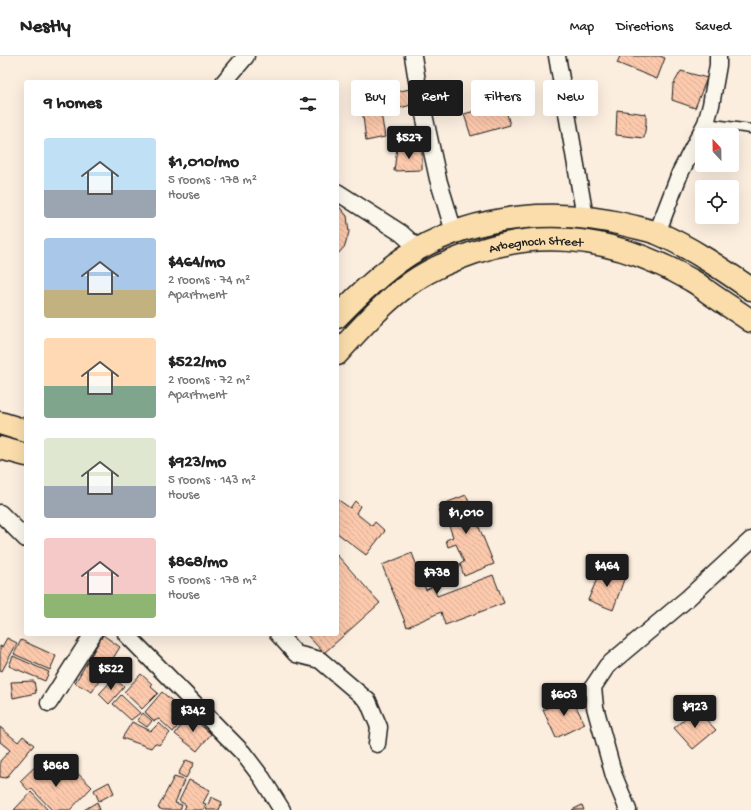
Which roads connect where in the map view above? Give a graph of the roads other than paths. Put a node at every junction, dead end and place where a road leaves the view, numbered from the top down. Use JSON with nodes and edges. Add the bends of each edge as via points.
{"nodes":[{"id":1,"x":246,"y":56,"type":"edge"},
{"id":2,"x":413,"y":56,"type":"edge"},
{"id":3,"x":557,"y":56,"type":"edge"},
{"id":4,"x":718,"y":56,"type":"edge"},
{"id":5,"x":226,"y":80,"type":"edge"},
{"id":6,"x":706,"y":123,"type":"junction"},
{"id":7,"x":751,"y":128,"type":"edge"},
{"id":8,"x":339,"y":193,"type":"edge"},
{"id":9,"x":585,"y":217,"type":"junction"},
{"id":10,"x":454,"y":232,"type":"junction"},
{"id":11,"x":657,"y":233,"type":"junction"},
{"id":12,"x":419,"y":248,"type":"junction"},
{"id":13,"x":751,"y":289,"type":"edge"},
{"id":14,"x":339,"y":315,"type":"edge"},
{"id":15,"x":751,"y":321,"type":"edge"},
{"id":16,"x":339,"y":352,"type":"edge"},
{"id":17,"x":0,"y":423,"type":"edge"},
{"id":18,"x":24,"y":430,"type":"edge"},
{"id":19,"x":0,"y":448,"type":"edge"},
{"id":20,"x":24,"y":454,"type":"edge"},
{"id":21,"x":0,"y":512,"type":"edge"},
{"id":22,"x":24,"y":537,"type":"edge"},
{"id":23,"x":751,"y":540,"type":"edge"},
{"id":24,"x":92,"y":636,"type":"edge"},
{"id":25,"x":128,"y":636,"type":"edge"},
{"id":26,"x":280,"y":636,"type":"edge"},
{"id":27,"x":49,"y":703,"type":"dead end"},
{"id":28,"x":377,"y":744,"type":"dead end"},
{"id":29,"x":282,"y":810,"type":"edge"},
{"id":30,"x":628,"y":810,"type":"edge"}],
"edges":[{"from":1,"to":5,"type":"street"},
{"from":2,"to":10,"type":"street","via":[[438,179]]},
{"from":3,"to":9,"type":"street"},
{"from":4,"to":6,"type":"street"},
{"from":6,"to":7,"type":"lane"},
{"from":6,"to":11,"type":"street","via":[[680,173]]},
{"from":8,"to":12,"type":"street","via":[[401,233]]},
{"from":9,"to":10,"type":"main road","name":"Arbegnoch Street","via":[[518,218],[489,222]]},
{"from":9,"to":11,"type":"main road","name":"Arbegnoch Street"},
{"from":10,"to":12,"type":"main road","name":"Arbegnoch Street"},
{"from":11,"to":13,"type":"main road","name":"Arbegnoch Street","via":[[688,249]]},
{"from":12,"to":14,"type":"main road","name":"Arbegnoch Street","via":[[380,276]]},
{"from":15,"to":16,"type":"main road","name":"Arbegnoch Street","via":[[693,281],[645,257],[606,245],[532,239],[485,249],[434,268],[390,300]]},
{"from":17,"to":18,"type":"main road"},
{"from":19,"to":20,"type":"main road"},
{"from":21,"to":22,"type":"street"},
{"from":23,"to":30,"type":"street","via":[[688,598],[607,666],[593,687],[595,707],[614,776]]},
{"from":24,"to":27,"type":"street"},
{"from":25,"to":29,"type":"street","via":[[243,753]]},
{"from":26,"to":28,"type":"street","via":[[296,654],[320,660],[368,701],[379,727]]}]}
